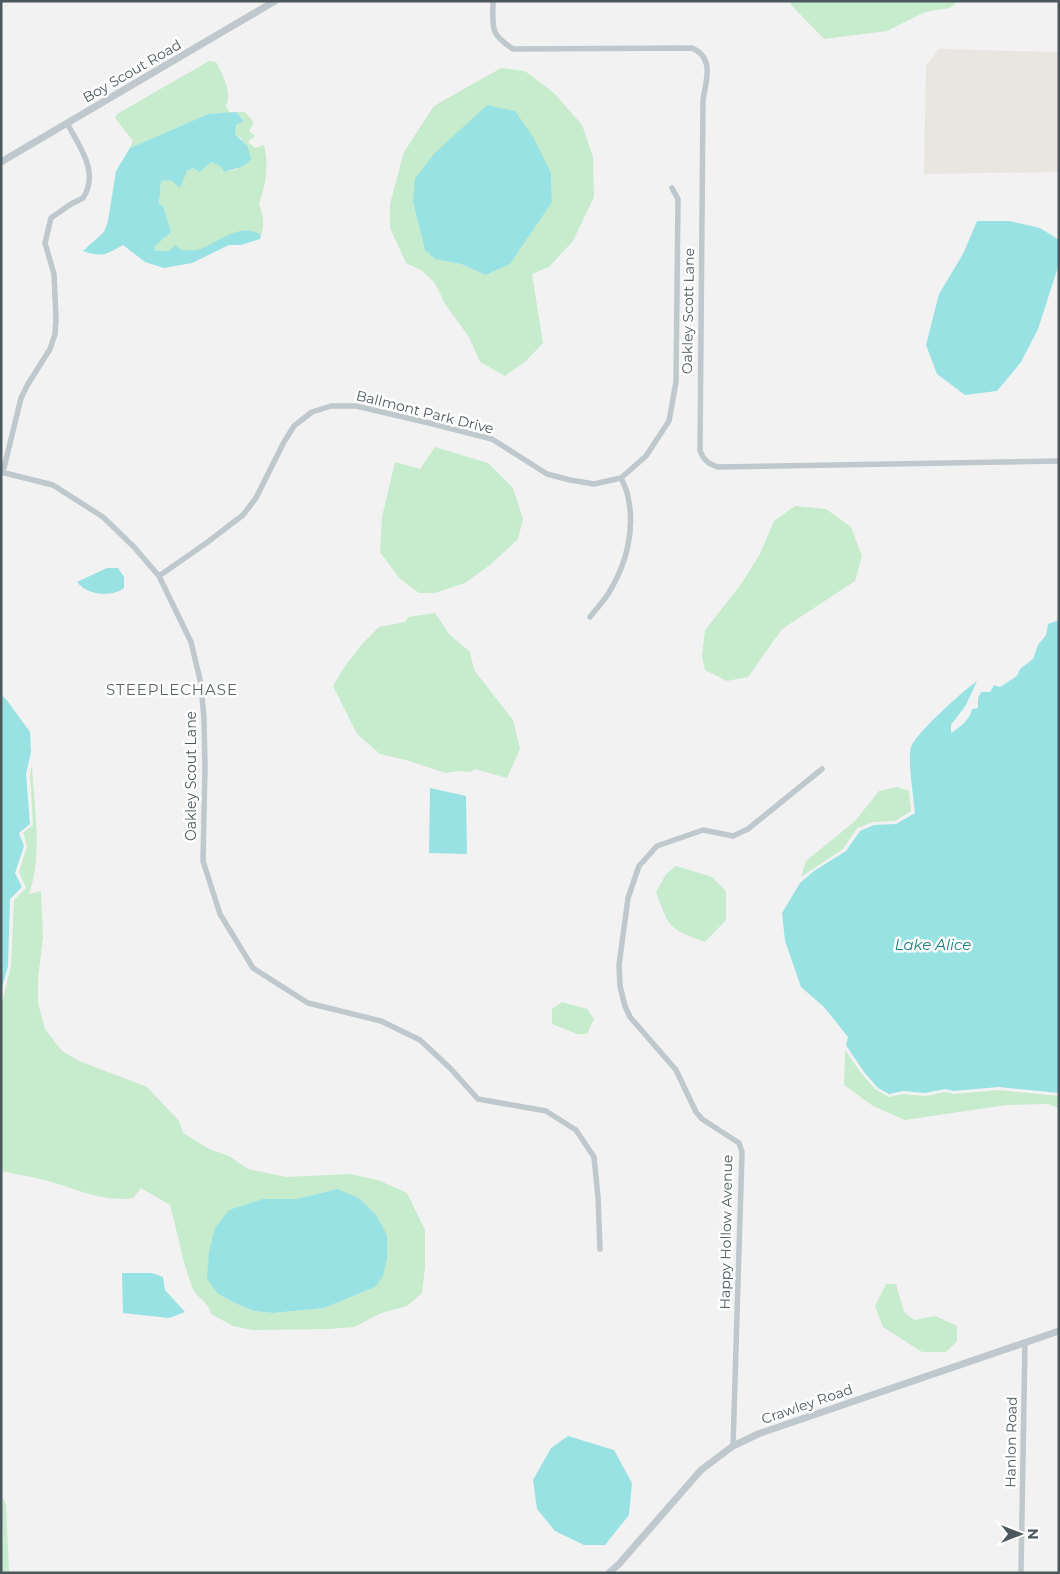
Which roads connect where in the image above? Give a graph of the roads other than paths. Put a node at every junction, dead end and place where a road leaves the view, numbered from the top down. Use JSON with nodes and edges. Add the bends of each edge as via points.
{"nodes":[{"id":1,"x":275,"y":1,"type":"edge"},
{"id":2,"x":493,"y":1,"type":"edge"},
{"id":3,"x":67,"y":123,"type":"junction"},
{"id":4,"x":1,"y":162,"type":"edge"},
{"id":5,"x":672,"y":188,"type":"dead end"},
{"id":6,"x":1059,"y":461,"type":"edge"},
{"id":7,"x":2,"y":472,"type":"edge"},
{"id":8,"x":621,"y":478,"type":"junction"},
{"id":9,"x":159,"y":576,"type":"junction"},
{"id":10,"x":590,"y":617,"type":"dead end"},
{"id":11,"x":822,"y":769,"type":"dead end"},
{"id":12,"x":600,"y":1249,"type":"dead end"},
{"id":13,"x":1059,"y":1331,"type":"edge"},
{"id":14,"x":1025,"y":1342,"type":"junction"},
{"id":15,"x":733,"y":1446,"type":"junction"},
{"id":16,"x":609,"y":1573,"type":"edge"},
{"id":17,"x":1021,"y":1573,"type":"edge"}],
"edges":[{"from":1,"to":3,"type":"street","name":"Boy Scout Road"},
{"from":2,"to":6,"type":"street","name":"Oakley Scott Lane","via":[[493,29],[500,40],[513,49],[692,48],[706,59],[700,451],[704,460],[718,467]]},
{"from":3,"to":4,"type":"street","name":"Boy Scout Road"},
{"from":3,"to":7,"type":"street","name":"Oakley Scout Lane","via":[[86,157],[90,183],[83,198],[51,218],[44,243],[54,274],[55,334],[50,349],[21,398]]},
{"from":5,"to":8,"type":"street","name":"Ballmont Park Drive","via":[[678,199],[676,382],[671,412],[669,422],[646,456]]},
{"from":7,"to":9,"type":"street","name":"Oakley Scout Lane","via":[[53,485],[103,517]]},
{"from":8,"to":9,"type":"street","name":"Ballmont Park Drive","via":[[594,484],[570,480],[547,474],[492,439],[356,406],[331,406],[312,412],[294,426],[256,498],[243,515]]},
{"from":8,"to":10,"type":"street","via":[[628,497],[630,529],[627,551],[611,591]]},
{"from":9,"to":12,"type":"street","name":"Oakley Scout Lane","via":[[191,642],[201,684],[205,748],[203,861],[220,914],[254,968],[308,1003],[381,1021],[420,1040],[478,1099],[546,1111],[576,1130],[594,1157]]},
{"from":11,"to":15,"type":"street","name":"Happy Hollow Avenue","via":[[748,829],[733,836],[703,830],[657,846],[639,866],[628,898],[622,936],[620,986],[630,1016],[676,1070],[702,1120],[739,1143],[742,1152]]},
{"from":13,"to":14,"type":"street","name":"Crawley Road"},
{"from":14,"to":15,"type":"street","name":"Crawley Road","via":[[758,1434]]},
{"from":14,"to":17,"type":"street","name":"Hanlon Road"},
{"from":15,"to":16,"type":"street","name":"Crawley Road","via":[[701,1470]]}]}
